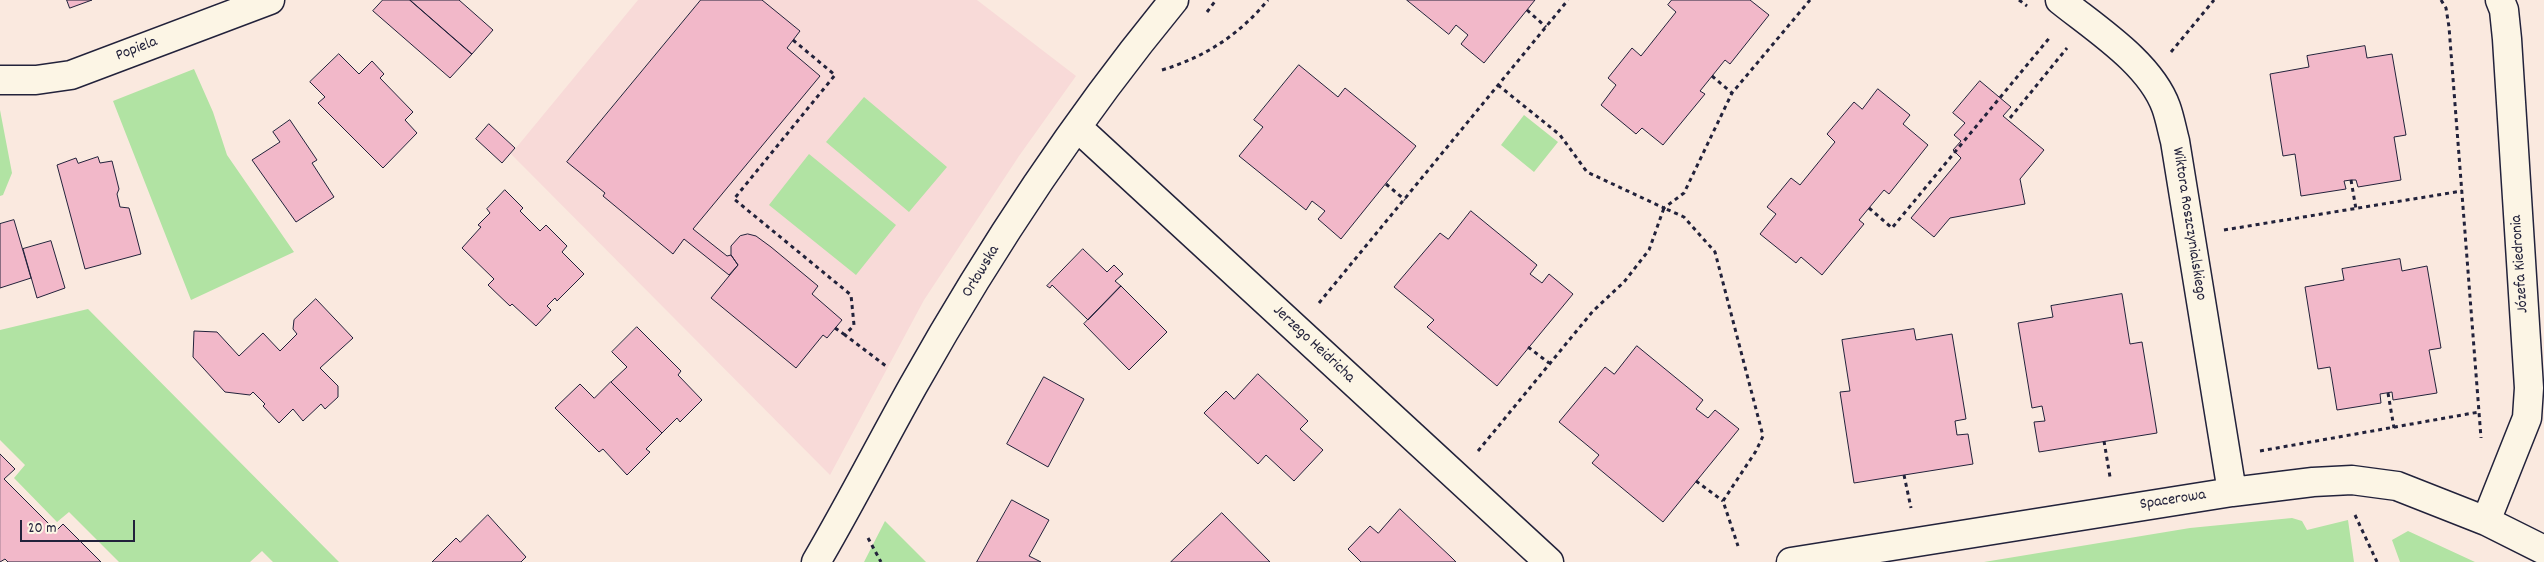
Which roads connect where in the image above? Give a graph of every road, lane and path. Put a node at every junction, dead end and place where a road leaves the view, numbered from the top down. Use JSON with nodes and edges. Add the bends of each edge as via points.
{"nodes":[{"id":1,"x":270,"y":0,"type":"edge"},
{"id":2,"x":1174,"y":0,"type":"edge"},
{"id":3,"x":1268,"y":0,"type":"edge"},
{"id":4,"x":1568,"y":0,"type":"edge"},
{"id":5,"x":1810,"y":0,"type":"edge"},
{"id":6,"x":2019,"y":0,"type":"edge"},
{"id":7,"x":2060,"y":0,"type":"edge"},
{"id":8,"x":2214,"y":0,"type":"edge"},
{"id":9,"x":2441,"y":0,"type":"edge"},
{"id":10,"x":2500,"y":0,"type":"edge"},
{"id":11,"x":1527,"y":10,"type":"dead end"},
{"id":12,"x":2034,"y":12,"type":"dead end"},
{"id":13,"x":1546,"y":27,"type":"junction"},
{"id":14,"x":2056,"y":30,"type":"dead end"},
{"id":15,"x":793,"y":40,"type":"dead end"},
{"id":16,"x":2180,"y":41,"type":"dead end"},
{"id":17,"x":2059,"y":58,"type":"dead end"},
{"id":18,"x":1162,"y":70,"type":"dead end"},
{"id":19,"x":1712,"y":76,"type":"dead end"},
{"id":20,"x":0,"y":80,"type":"edge"},
{"id":21,"x":1498,"y":85,"type":"junction"},
{"id":22,"x":1732,"y":93,"type":"junction"},
{"id":23,"x":2010,"y":118,"type":"dead end"},
{"id":24,"x":1077,"y":127,"type":"junction"},
{"id":25,"x":2351,"y":180,"type":"dead end"},
{"id":26,"x":1386,"y":184,"type":"dead end"},
{"id":27,"x":2462,"y":191,"type":"junction"},
{"id":28,"x":1405,"y":200,"type":"junction"},
{"id":29,"x":1664,"y":208,"type":"junction"},
{"id":30,"x":1869,"y":208,"type":"dead end"},
{"id":31,"x":2356,"y":209,"type":"junction"},
{"id":32,"x":2227,"y":230,"type":"dead end"},
{"id":33,"x":1319,"y":304,"type":"dead end"},
{"id":34,"x":835,"y":328,"type":"dead end"},
{"id":35,"x":846,"y":335,"type":"junction"},
{"id":36,"x":1528,"y":347,"type":"dead end"},
{"id":37,"x":1549,"y":364,"type":"junction"},
{"id":38,"x":892,"y":371,"type":"dead end"},
{"id":39,"x":2388,"y":393,"type":"dead end"},
{"id":40,"x":2479,"y":412,"type":"junction"},
{"id":41,"x":2394,"y":428,"type":"junction"},
{"id":42,"x":2104,"y":441,"type":"dead end"},
{"id":43,"x":2482,"y":443,"type":"dead end"},
{"id":44,"x":1478,"y":452,"type":"dead end"},
{"id":45,"x":2255,"y":452,"type":"dead end"},
{"id":46,"x":1904,"y":475,"type":"dead end"},
{"id":47,"x":2110,"y":479,"type":"dead end"},
{"id":48,"x":1696,"y":480,"type":"dead end"},
{"id":49,"x":2352,"y":480,"type":"junction"},
{"id":50,"x":2232,"y":492,"type":"junction"},
{"id":51,"x":1723,"y":502,"type":"junction"},
{"id":52,"x":1911,"y":510,"type":"dead end"},
{"id":53,"x":2486,"y":522,"type":"junction"},
{"id":54,"x":865,"y":533,"type":"dead end"},
{"id":55,"x":1738,"y":546,"type":"dead end"},
{"id":56,"x":2544,"y":550,"type":"edge"},
{"id":57,"x":816,"y":562,"type":"edge"},
{"id":58,"x":881,"y":562,"type":"edge"},
{"id":59,"x":1549,"y":562,"type":"edge"},
{"id":60,"x":1791,"y":562,"type":"edge"},
{"id":61,"x":2377,"y":562,"type":"edge"}],
"edges":[{"from":1,"to":20,"type":"street","name":"Popiela","via":[[71,75],[36,80]]},
{"from":2,"to":24,"type":"street","name":"Orłowska","via":[[1130,53]]},
{"from":3,"to":18,"type":"path","via":[[1251,20],[1221,45],[1184,64]]},
{"from":4,"to":13,"type":"path"},
{"from":5,"to":22,"type":"path"},
{"from":6,"to":12,"type":"path"},
{"from":7,"to":50,"type":"street","name":"Wiktora Roszczynialskiego","via":[[2123,51],[2148,76],[2166,106],[2175,141]]},
{"from":8,"to":16,"type":"path"},
{"from":9,"to":27,"type":"path","via":[[2446,8],[2449,27]]},
{"from":10,"to":53,"type":"street","name":"Józefa Kiedronia","via":[[2507,39],[2529,388],[2527,418]]},
{"from":11,"to":13,"type":"path"},
{"from":13,"to":21,"type":"path"},
{"from":14,"to":30,"type":"path","via":[[1892,228]]},
{"from":15,"to":35,"type":"path","via":[[835,75],[734,199],[851,295],[854,325]]},
{"from":17,"to":23,"type":"path"},
{"from":19,"to":22,"type":"path"},
{"from":21,"to":28,"type":"path"},
{"from":21,"to":29,"type":"path","via":[[1560,135],[1587,172]]},
{"from":22,"to":29,"type":"path","via":[[1684,192]]},
{"from":24,"to":57,"type":"street","name":"Orłowska","via":[[1040,178],[928,361]]},
{"from":24,"to":59,"type":"street","name":"Jerzego Heidricha"},
{"from":25,"to":31,"type":"path"},
{"from":26,"to":28,"type":"path"},
{"from":27,"to":31,"type":"path"},
{"from":27,"to":40,"type":"path"},
{"from":28,"to":33,"type":"path"},
{"from":29,"to":37,"type":"path","via":[[1649,250]]},
{"from":29,"to":51,"type":"path","via":[[1684,217],[1715,252],[1763,436]]},
{"from":31,"to":32,"type":"path"},
{"from":34,"to":35,"type":"path"},
{"from":35,"to":38,"type":"path"},
{"from":36,"to":37,"type":"path"},
{"from":37,"to":44,"type":"path"},
{"from":39,"to":41,"type":"path"},
{"from":40,"to":41,"type":"path"},
{"from":40,"to":43,"type":"path"},
{"from":41,"to":45,"type":"path"},
{"from":42,"to":47,"type":"path"},
{"from":46,"to":52,"type":"path"},
{"from":48,"to":51,"type":"path"},
{"from":49,"to":50,"type":"street","name":"Spacerowa"},
{"from":49,"to":53,"type":"street","name":"Spacerowa","via":[[2397,486]]},
{"from":49,"to":61,"type":"path","via":[[2352,507]]},
{"from":50,"to":60,"type":"street","name":"Spacerowa"},
{"from":51,"to":55,"type":"path"},
{"from":53,"to":56,"type":"street","name":"Spacerowa"},
{"from":54,"to":58,"type":"path"}]}
